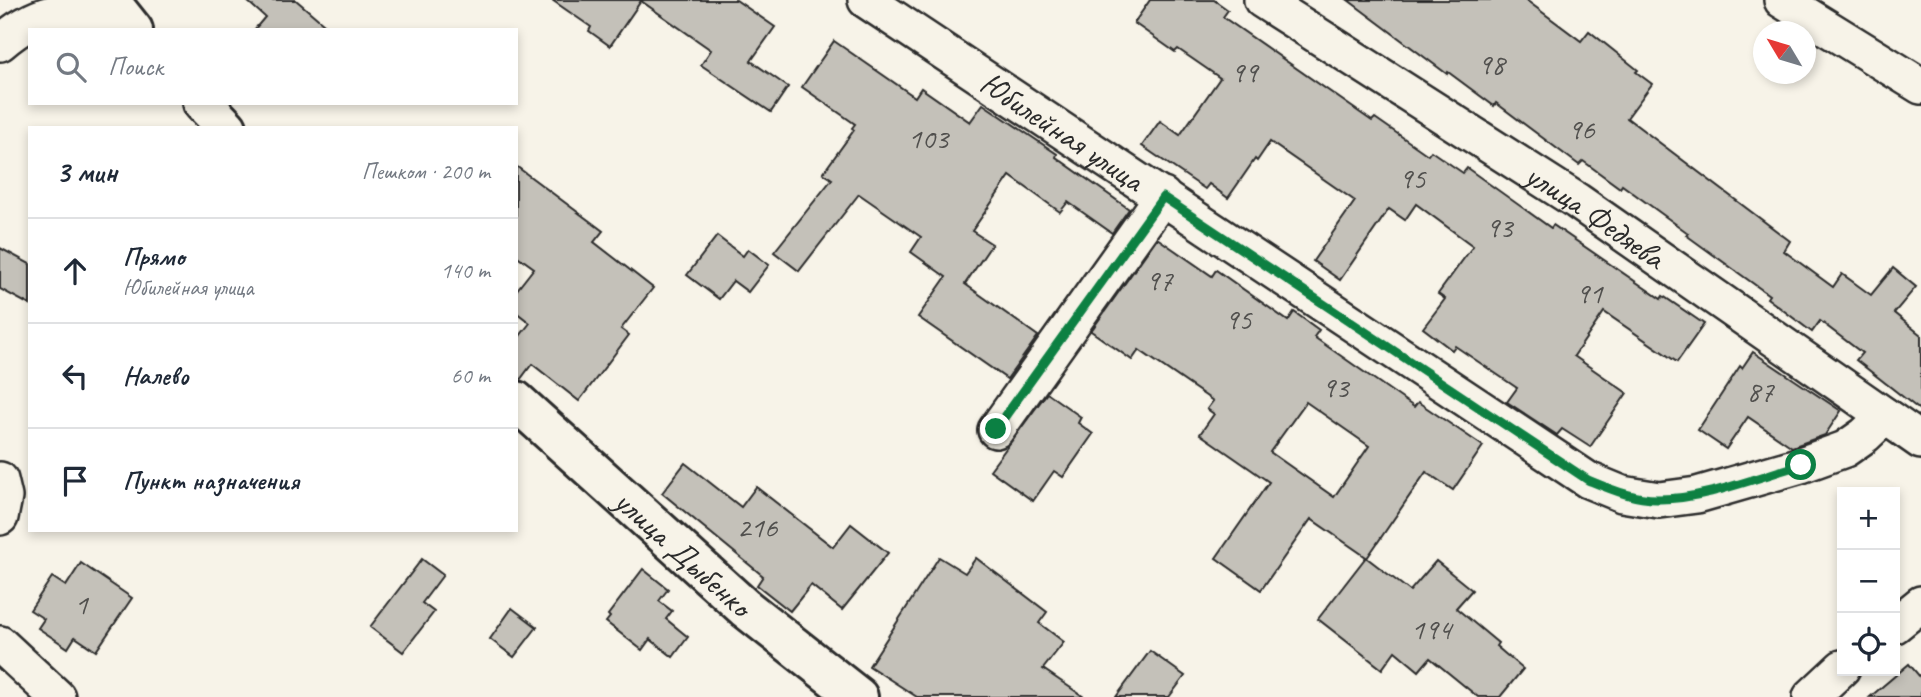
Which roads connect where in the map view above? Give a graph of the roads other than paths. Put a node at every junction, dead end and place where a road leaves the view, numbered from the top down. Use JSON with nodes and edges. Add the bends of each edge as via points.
{"nodes":[{"id":1,"x":29,"y":0,"type":"edge"},
{"id":2,"x":109,"y":0,"type":"edge"},
{"id":3,"x":866,"y":0,"type":"edge"},
{"id":4,"x":1262,"y":0,"type":"edge"},
{"id":5,"x":1783,"y":0,"type":"edge"},
{"id":6,"x":119,"y":28,"type":"edge"},
{"id":7,"x":131,"y":28,"type":"edge"},
{"id":8,"x":0,"y":42,"type":"edge"},
{"id":9,"x":1921,"y":86,"type":"edge"},
{"id":10,"x":205,"y":105,"type":"edge"},
{"id":11,"x":225,"y":126,"type":"edge"},
{"id":12,"x":1163,"y":197,"type":"junction"},
{"id":13,"x":518,"y":403,"type":"edge"},
{"id":14,"x":1885,"y":416,"type":"junction"},
{"id":15,"x":996,"y":429,"type":"dead end"},
{"id":16,"x":1921,"y":441,"type":"edge"},
{"id":17,"x":0,"y":480,"type":"edge"},
{"id":18,"x":0,"y":517,"type":"edge"},
{"id":19,"x":1921,"y":604,"type":"edge"},
{"id":20,"x":1900,"y":621,"type":"edge"},
{"id":21,"x":0,"y":644,"type":"edge"},
{"id":22,"x":1837,"y":673,"type":"edge"},
{"id":23,"x":57,"y":697,"type":"edge"},
{"id":24,"x":858,"y":697,"type":"edge"},
{"id":25,"x":1811,"y":697,"type":"edge"}],
"edges":[{"from":1,"to":8,"type":"street"},
{"from":2,"to":7,"type":"main road"},
{"from":3,"to":12,"type":"street","name":"Юбилейная улица"},
{"from":4,"to":14,"type":"street","name":"улица Федяева","via":[[1577,201]]},
{"from":5,"to":9,"type":"street"},
{"from":6,"to":8,"type":"street","via":[[79,12],[56,12],[21,25]]},
{"from":10,"to":11,"type":"main road"},
{"from":12,"to":14,"type":"street","name":"Юбилейная улица","via":[[1588,480],[1622,494],[1659,500],[1697,495],[1788,469],[1845,449]]},
{"from":12,"to":15,"type":"street"},
{"from":13,"to":24,"type":"main road","name":"улица Дыбенко","via":[[745,608]]},
{"from":14,"to":16,"type":"street","name":"улица Федяева"},
{"from":17,"to":18,"type":"street","via":[[4,497]]},
{"from":19,"to":20,"type":"street"},
{"from":21,"to":23,"type":"street"},
{"from":22,"to":25,"type":"street"}]}
